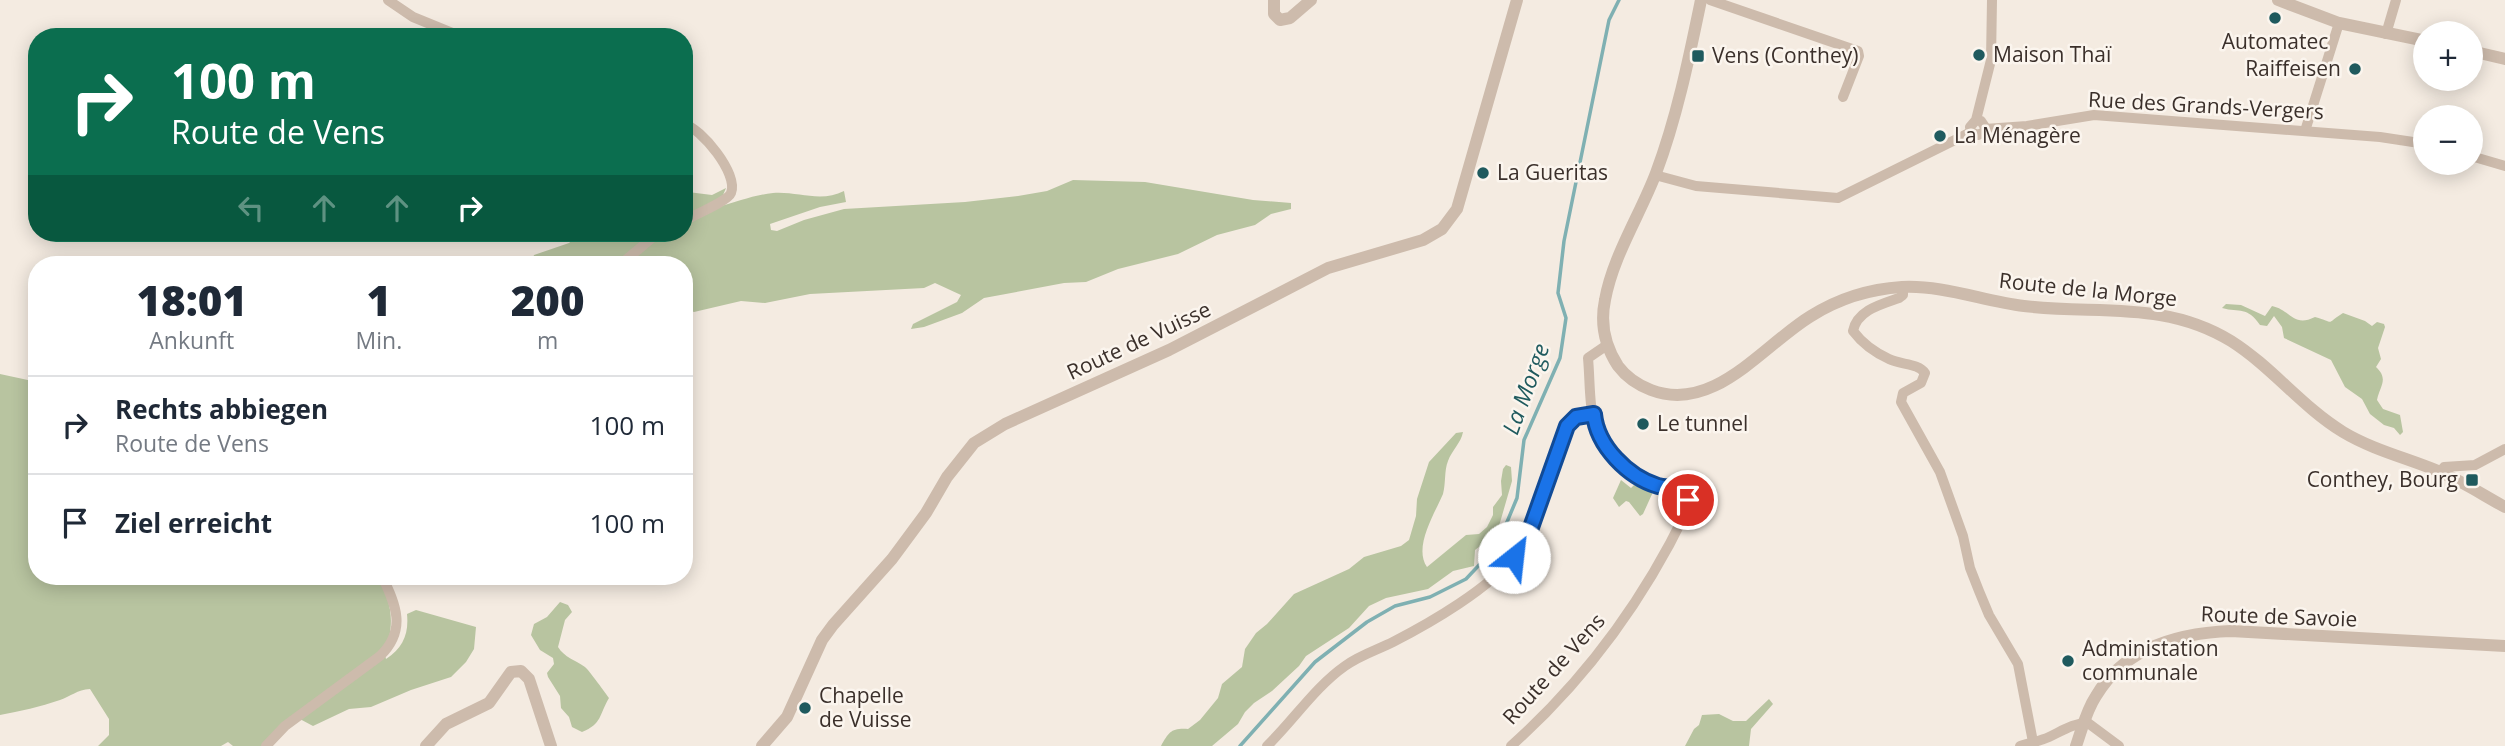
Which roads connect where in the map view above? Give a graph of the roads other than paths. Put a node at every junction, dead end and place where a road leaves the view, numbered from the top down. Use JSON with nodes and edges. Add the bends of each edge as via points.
{"nodes":[{"id":1,"x":388,"y":0,"type":"edge"},
{"id":2,"x":1274,"y":0,"type":"edge"},
{"id":3,"x":1311,"y":0,"type":"edge"},
{"id":4,"x":1517,"y":0,"type":"edge"},
{"id":5,"x":1701,"y":0,"type":"edge"},
{"id":6,"x":1710,"y":0,"type":"edge"},
{"id":7,"x":1992,"y":0,"type":"edge"},
{"id":8,"x":2278,"y":0,"type":"edge"},
{"id":9,"x":2396,"y":0,"type":"edge"},
{"id":10,"x":2339,"y":23,"type":"junction"},
{"id":11,"x":440,"y":28,"type":"edge"},
{"id":12,"x":2386,"y":34,"type":"junction"},
{"id":13,"x":2413,"y":39,"type":"edge"},
{"id":14,"x":2483,"y":54,"type":"edge"},
{"id":15,"x":2505,"y":59,"type":"edge"},
{"id":16,"x":1843,"y":97,"type":"dead end"},
{"id":17,"x":1976,"y":120,"type":"junction"},
{"id":18,"x":693,"y":126,"type":"edge"},
{"id":19,"x":1985,"y":129,"type":"junction"},
{"id":20,"x":2305,"y":131,"type":"junction"},
{"id":21,"x":1971,"y":132,"type":"junction"},
{"id":22,"x":2413,"y":142,"type":"edge"},
{"id":23,"x":2483,"y":160,"type":"edge"},
{"id":24,"x":2505,"y":166,"type":"edge"},
{"id":25,"x":1655,"y":175,"type":"junction"},
{"id":26,"x":693,"y":215,"type":"edge"},
{"id":27,"x":647,"y":242,"type":"edge"},
{"id":28,"x":631,"y":256,"type":"edge"},
{"id":29,"x":1903,"y":287,"type":"junction"},
{"id":30,"x":1607,"y":345,"type":"junction"},
{"id":31,"x":1594,"y":414,"type":"junction"},
{"id":32,"x":2505,"y":449,"type":"edge"},
{"id":33,"x":2440,"y":472,"type":"junction"},
{"id":34,"x":2505,"y":507,"type":"edge"},
{"id":35,"x":386,"y":585,"type":"edge"},
{"id":36,"x":2502,"y":645,"type":"edge"},
{"id":37,"x":2084,"y":723,"type":"junction"},
{"id":38,"x":2033,"y":742,"type":"junction"},
{"id":39,"x":266,"y":746,"type":"edge"},
{"id":40,"x":426,"y":746,"type":"edge"},
{"id":41,"x":551,"y":746,"type":"edge"},
{"id":42,"x":762,"y":746,"type":"edge"},
{"id":43,"x":1267,"y":746,"type":"edge"},
{"id":44,"x":1511,"y":746,"type":"edge"},
{"id":45,"x":2020,"y":746,"type":"edge"},
{"id":46,"x":2076,"y":746,"type":"edge"},
{"id":47,"x":2119,"y":746,"type":"edge"}],
"edges":[{"from":1,"to":11,"type":"street"},
{"from":2,"to":3,"type":"street","via":[[1273,14],[1280,20],[1290,18]]},
{"from":4,"to":42,"type":"street","name":"Route de Vuisse","via":[[1457,209],[1442,229],[1423,240],[1328,268],[974,443],[892,559],[827,633],[787,717]]},
{"from":5,"to":25,"type":"street","name":"Route de la Morge","via":[[1683,83]]},
{"from":6,"to":16,"type":"street","via":[[1858,51]]},
{"from":7,"to":17,"type":"street","via":[[1991,60]]},
{"from":8,"to":10,"type":"street"},
{"from":9,"to":12,"type":"street"},
{"from":10,"to":12,"type":"street"},
{"from":10,"to":20,"type":"street"},
{"from":12,"to":13,"type":"street"},
{"from":14,"to":15,"type":"street"},
{"from":17,"to":19,"type":"street"},
{"from":17,"to":21,"type":"street"},
{"from":18,"to":26,"type":"street","via":[[717,154],[732,192]]},
{"from":19,"to":20,"type":"street","name":"Rue des Grands-Vergers","via":[[2094,115]]},
{"from":19,"to":21,"type":"street","via":[[1978,135]]},
{"from":20,"to":22,"type":"street","name":"Rue des Grands-Vergers"},
{"from":21,"to":25,"type":"street","via":[[1838,198],[1696,186]]},
{"from":23,"to":24,"type":"street"},
{"from":25,"to":30,"type":"street","name":"Route de la Morge","via":[[1608,287],[1603,316]]},
{"from":27,"to":28,"type":"street"},
{"from":29,"to":30,"type":"street","name":"Route de la Morge","via":[[1865,293],[1814,314],[1726,380],[1694,394],[1675,396],[1640,385],[1619,367]]},
{"from":29,"to":33,"type":"street","name":"Route de la Morge","via":[[1936,288],[2021,306],[2151,312],[2188,321],[2256,358],[2343,432]]},
{"from":29,"to":38,"type":"street","via":[[1903,295],[1866,312],[1853,331],[1888,359],[1917,366],[1925,373],[1922,383],[1903,393],[1901,402],[1940,472],[1979,591],[2018,664]]},
{"from":30,"to":31,"type":"street","via":[[1588,358]]},
{"from":31,"to":43,"type":"street","via":[[1576,417],[1567,426],[1529,533],[1503,569],[1451,608],[1343,667]]},
{"from":31,"to":44,"type":"street","name":"Route de Vens","via":[[1595,425],[1616,459],[1635,475],[1686,492],[1686,512],[1628,615],[1600,653]]},
{"from":32,"to":33,"type":"street","via":[[2475,465],[2444,467]]},
{"from":33,"to":34,"type":"street","name":"Route de la Morge"},
{"from":35,"to":39,"type":"street","via":[[397,615],[388,647],[285,726]]},
{"from":36,"to":37,"type":"street","name":"Route de Savoie","via":[[2193,633],[2158,644],[2122,666],[2100,689]]},
{"from":37,"to":38,"type":"street"},
{"from":37,"to":46,"type":"street","name":"Route de Savoie"},
{"from":37,"to":47,"type":"street"},
{"from":38,"to":45,"type":"street"},
{"from":40,"to":41,"type":"street","via":[[446,724],[489,703],[515,670],[530,679]]}]}
